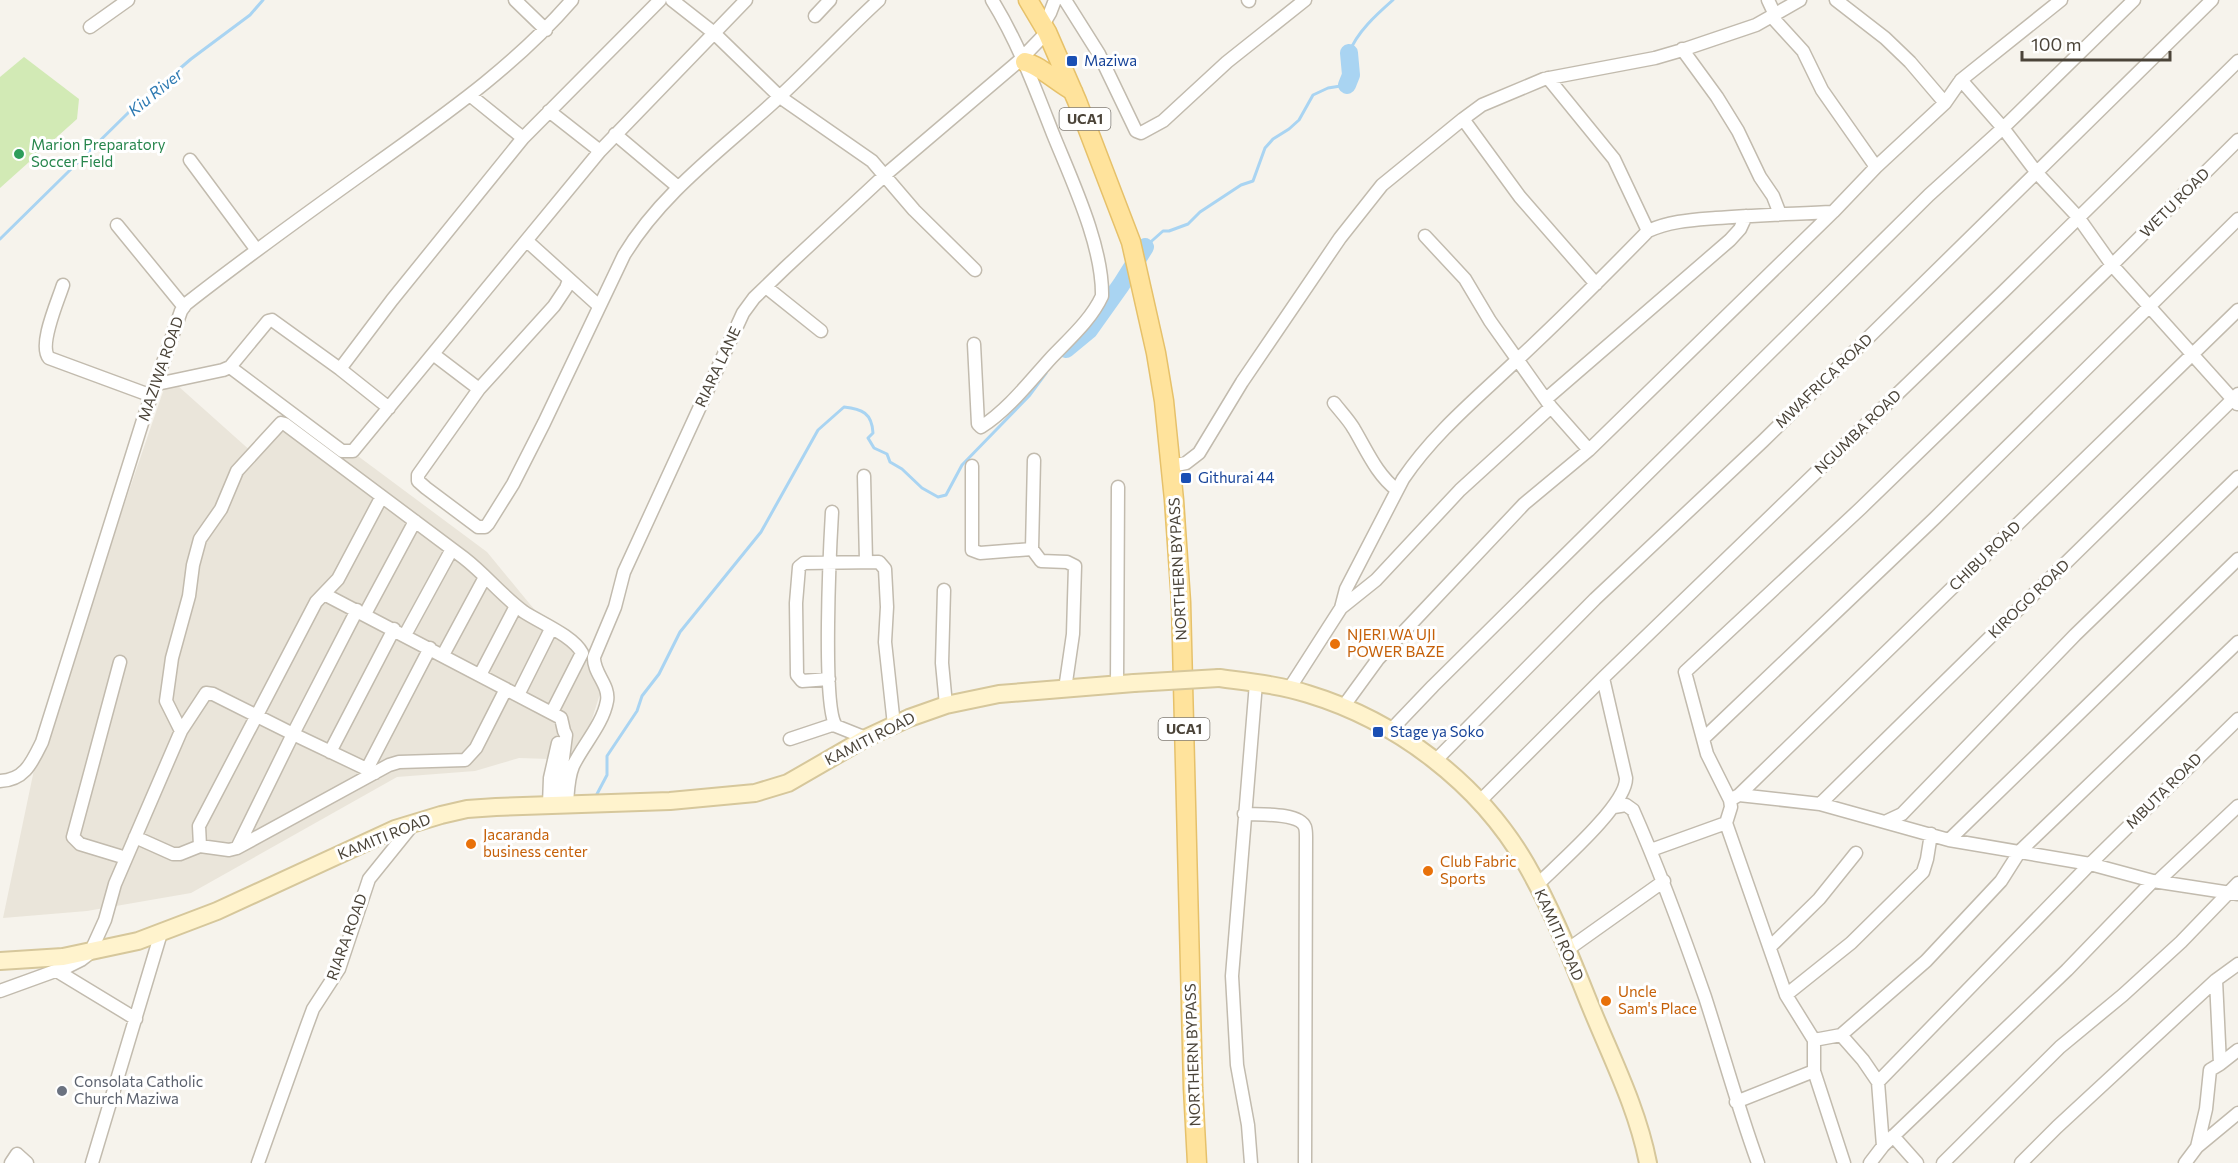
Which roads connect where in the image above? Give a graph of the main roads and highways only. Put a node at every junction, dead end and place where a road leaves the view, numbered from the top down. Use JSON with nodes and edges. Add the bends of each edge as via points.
{"nodes":[{"id":1,"x":1030,"y":4,"type":"edge"},
{"id":2,"x":1024,"y":60,"type":"road end"},
{"id":3,"x":1073,"y":91,"type":"junction"},
{"id":4,"x":0,"y":961,"type":"edge"},
{"id":5,"x":1197,"y":1163,"type":"edge"},
{"id":6,"x":1648,"y":1163,"type":"edge"}],
"edges":[{"from":1,"to":3,"type":"main road","name":"NORTHERN BYPASS","number":"UCA1"},
{"from":2,"to":3,"type":"main road"},
{"from":3,"to":5,"type":"main road","name":"NORTHERN BYPASS","number":"UCA1","via":[[1131,242],[1162,391],[1171,466],[1181,602]]},
{"from":4,"to":6,"type":"main road","name":"KAMITI ROAD","bridge":true,"via":[[90,953],[161,933],[415,822],[467,809],[741,795],[788,783],[866,738],[946,705],[999,694],[1219,678],[1289,689],[1343,706],[1391,730],[1435,761],[1479,802],[1511,842],[1537,885],[1637,1117]]}]}
